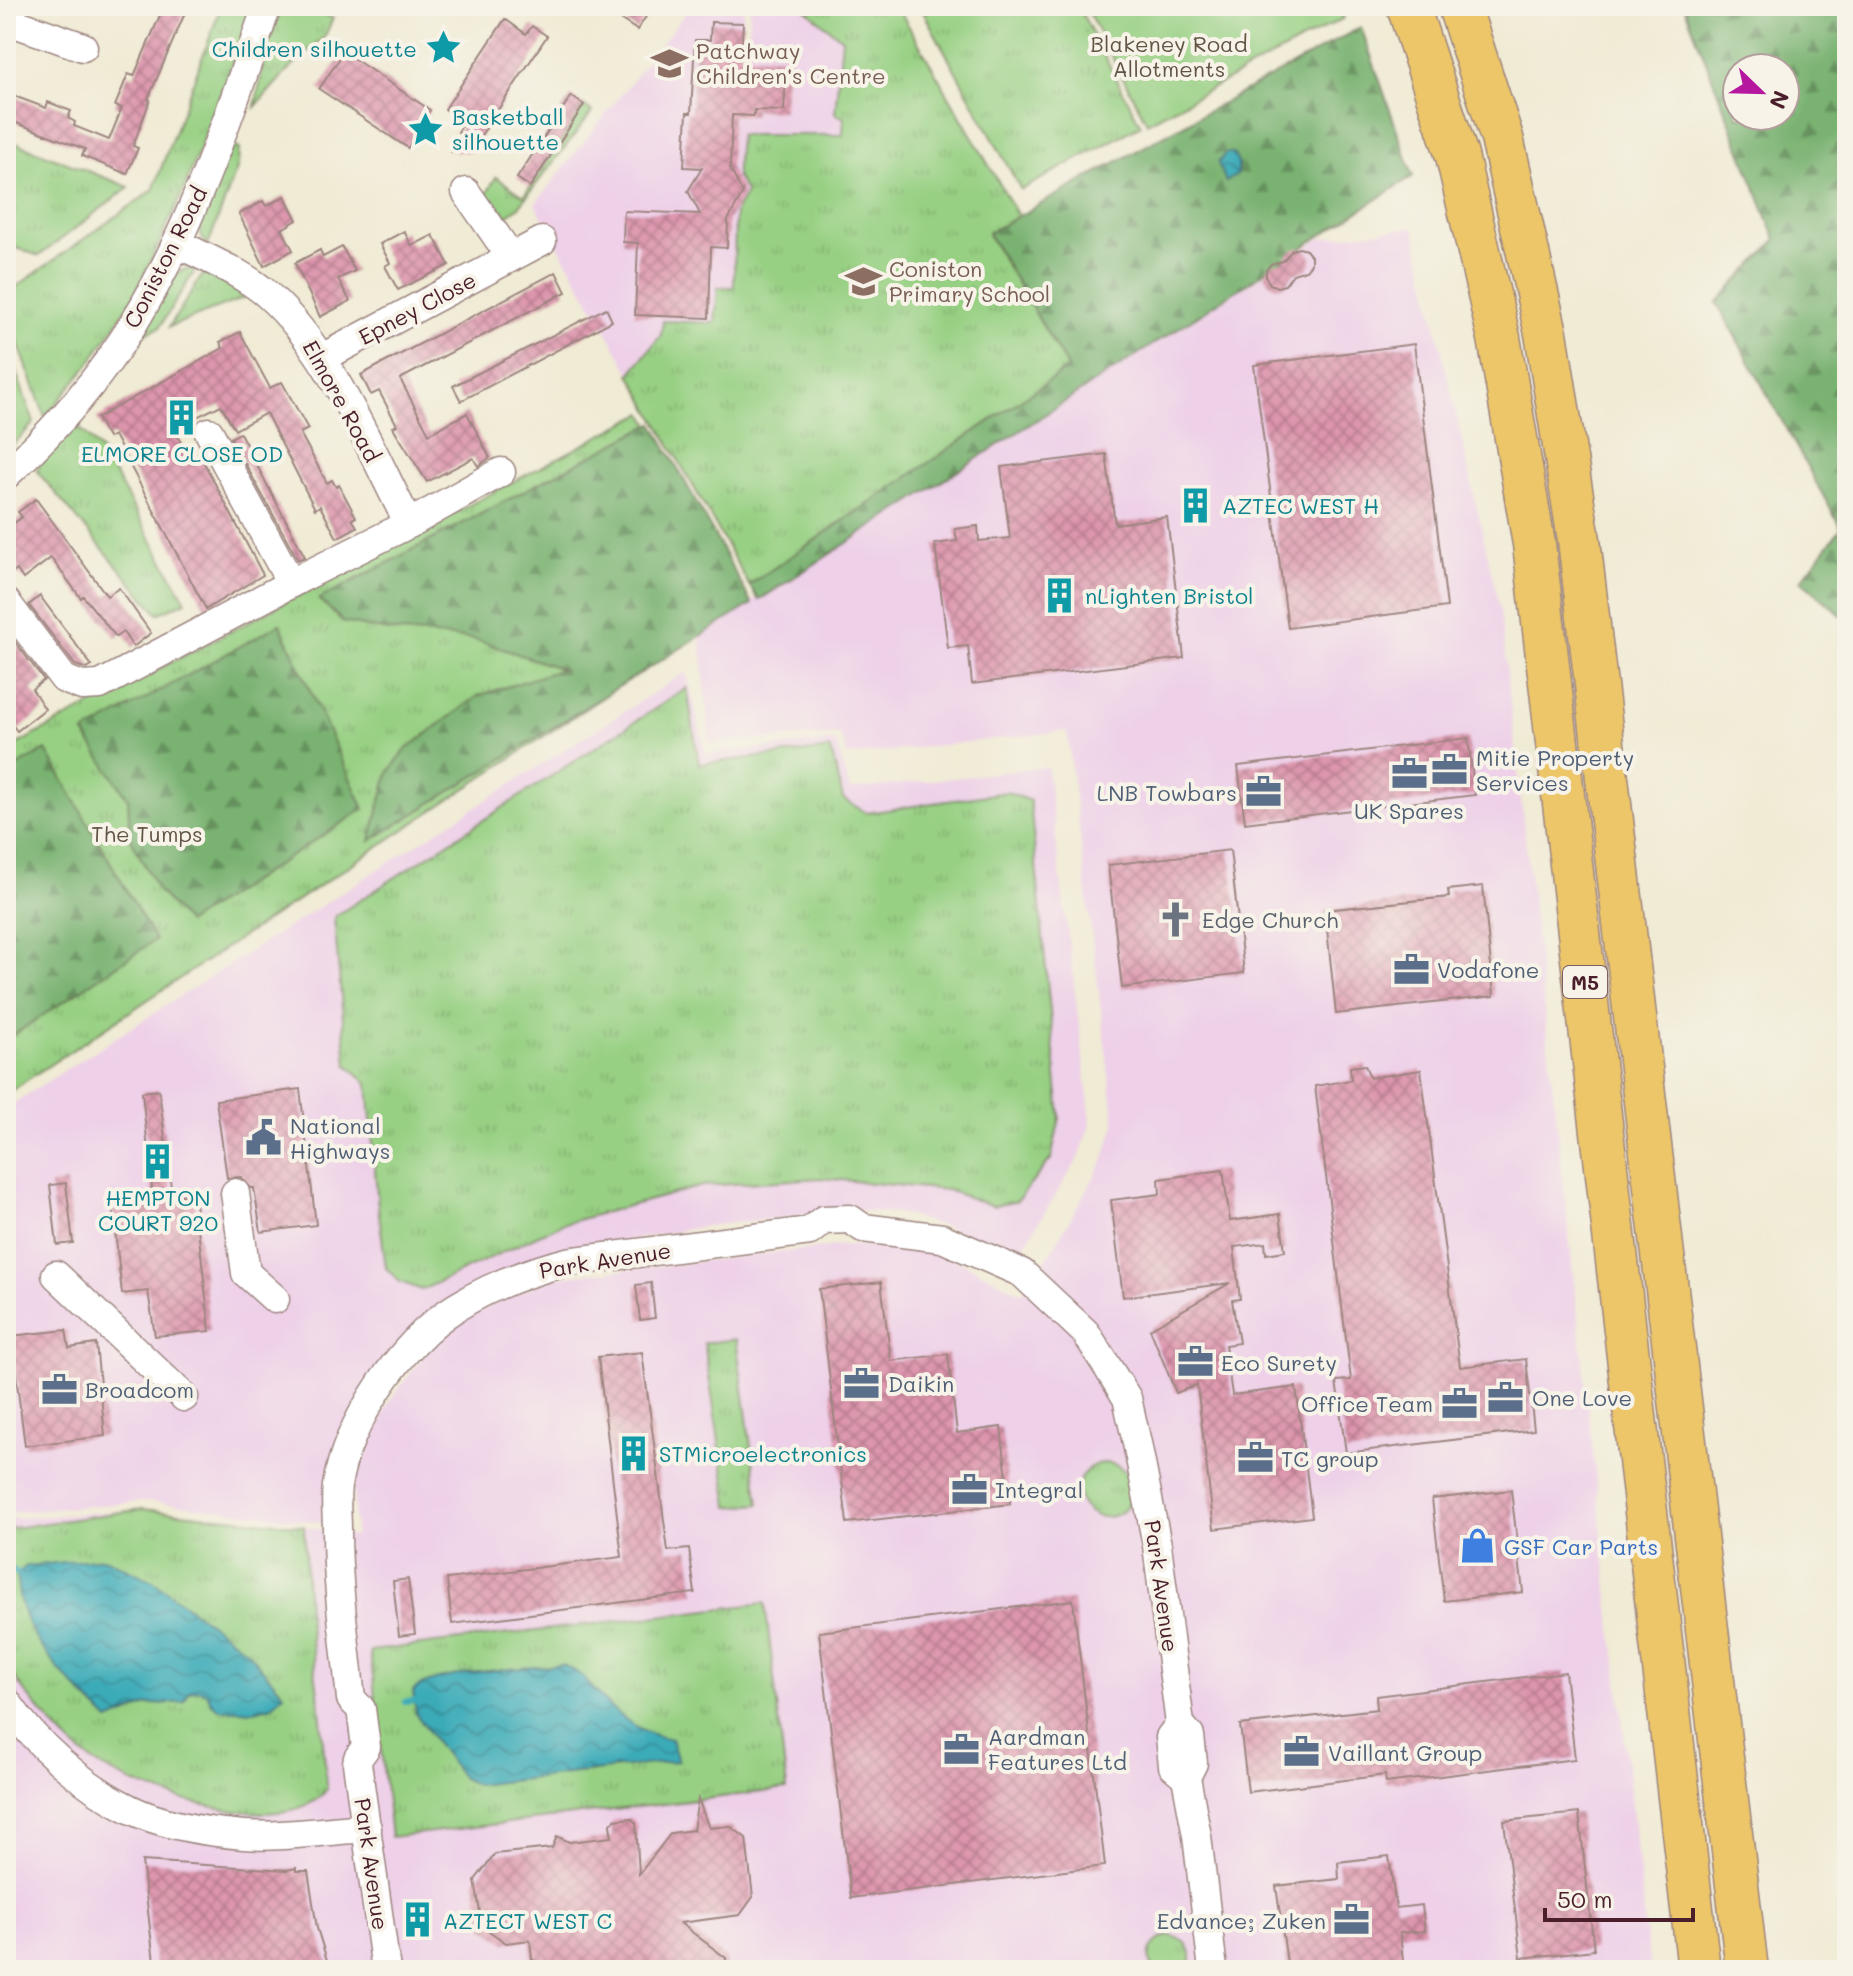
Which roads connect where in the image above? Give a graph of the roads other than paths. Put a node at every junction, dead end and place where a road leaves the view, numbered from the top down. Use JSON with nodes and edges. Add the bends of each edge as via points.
{"nodes":[{"id":1,"x":267,"y":6,"type":"edge"},
{"id":2,"x":1408,"y":6,"type":"edge"},
{"id":3,"x":1459,"y":6,"type":"edge"},
{"id":4,"x":6,"y":20,"type":"edge"},
{"id":5,"x":83,"y":47,"type":"dead end"},
{"id":6,"x":466,"y":192,"type":"dead end"},
{"id":7,"x":542,"y":241,"type":"dead end"},
{"id":8,"x":177,"y":243,"type":"junction"},
{"id":9,"x":511,"y":257,"type":"junction"},
{"id":10,"x":322,"y":358,"type":"junction"},
{"id":11,"x":208,"y":432,"type":"dead end"},
{"id":12,"x":501,"y":472,"type":"dead end"},
{"id":13,"x":6,"y":475,"type":"edge"},
{"id":14,"x":409,"y":524,"type":"junction"},
{"id":15,"x":291,"y":583,"type":"junction"},
{"id":16,"x":11,"y":594,"type":"edge"},
{"id":17,"x":235,"y":1193,"type":"dead end"},
{"id":18,"x":56,"y":1275,"type":"dead end"},
{"id":19,"x":275,"y":1299,"type":"dead end"},
{"id":20,"x":184,"y":1397,"type":"dead end"},
{"id":21,"x":6,"y":1701,"type":"edge"},
{"id":22,"x":367,"y":1828,"type":"junction"},
{"id":23,"x":386,"y":1970,"type":"edge"},
{"id":24,"x":1213,"y":1970,"type":"edge"},
{"id":25,"x":1699,"y":1970,"type":"edge"},
{"id":26,"x":1747,"y":1970,"type":"edge"}],
"edges":[{"from":1,"to":8,"type":"street","name":"Coniston Road"},
{"from":2,"to":25,"type":"highway","number":"M5","via":[[1461,171],[1499,338],[1534,544]]},
{"from":3,"to":26,"type":"highway","number":"M5","via":[[1509,168],[1546,333],[1579,540]]},
{"from":4,"to":5,"type":"street"},
{"from":6,"to":9,"type":"street"},
{"from":7,"to":9,"type":"street","name":"Epney Close"},
{"from":8,"to":10,"type":"street","name":"Elmore Road","via":[[266,293],[298,324]]},
{"from":8,"to":13,"type":"street","name":"Coniston Road","via":[[116,350]]},
{"from":9,"to":10,"type":"street","name":"Epney Close"},
{"from":10,"to":14,"type":"street","name":"Elmore Road"},
{"from":11,"to":15,"type":"street"},
{"from":12,"to":14,"type":"street"},
{"from":14,"to":15,"type":"street"},
{"from":15,"to":16,"type":"street","via":[[100,685],[82,686],[64,679]]},
{"from":17,"to":19,"type":"street","via":[[246,1273]]},
{"from":18,"to":20,"type":"street"},
{"from":21,"to":22,"type":"street","via":[[23,1727],[78,1776],[131,1810],[175,1824],[246,1835]]},
{"from":22,"to":23,"type":"street","name":"Park Avenue"},
{"from":22,"to":24,"type":"street","name":"Park Avenue","via":[[358,1758],[366,1747],[361,1709],[351,1699],[337,1575],[337,1486],[353,1433],[375,1392],[419,1337],[453,1309],[528,1272],[567,1262],[810,1231],[823,1220],[850,1219],[863,1228],[942,1238],[1022,1273],[1086,1333],[1127,1398],[1154,1525],[1180,1724],[1170,1737],[1173,1766],[1186,1777]]}]}
